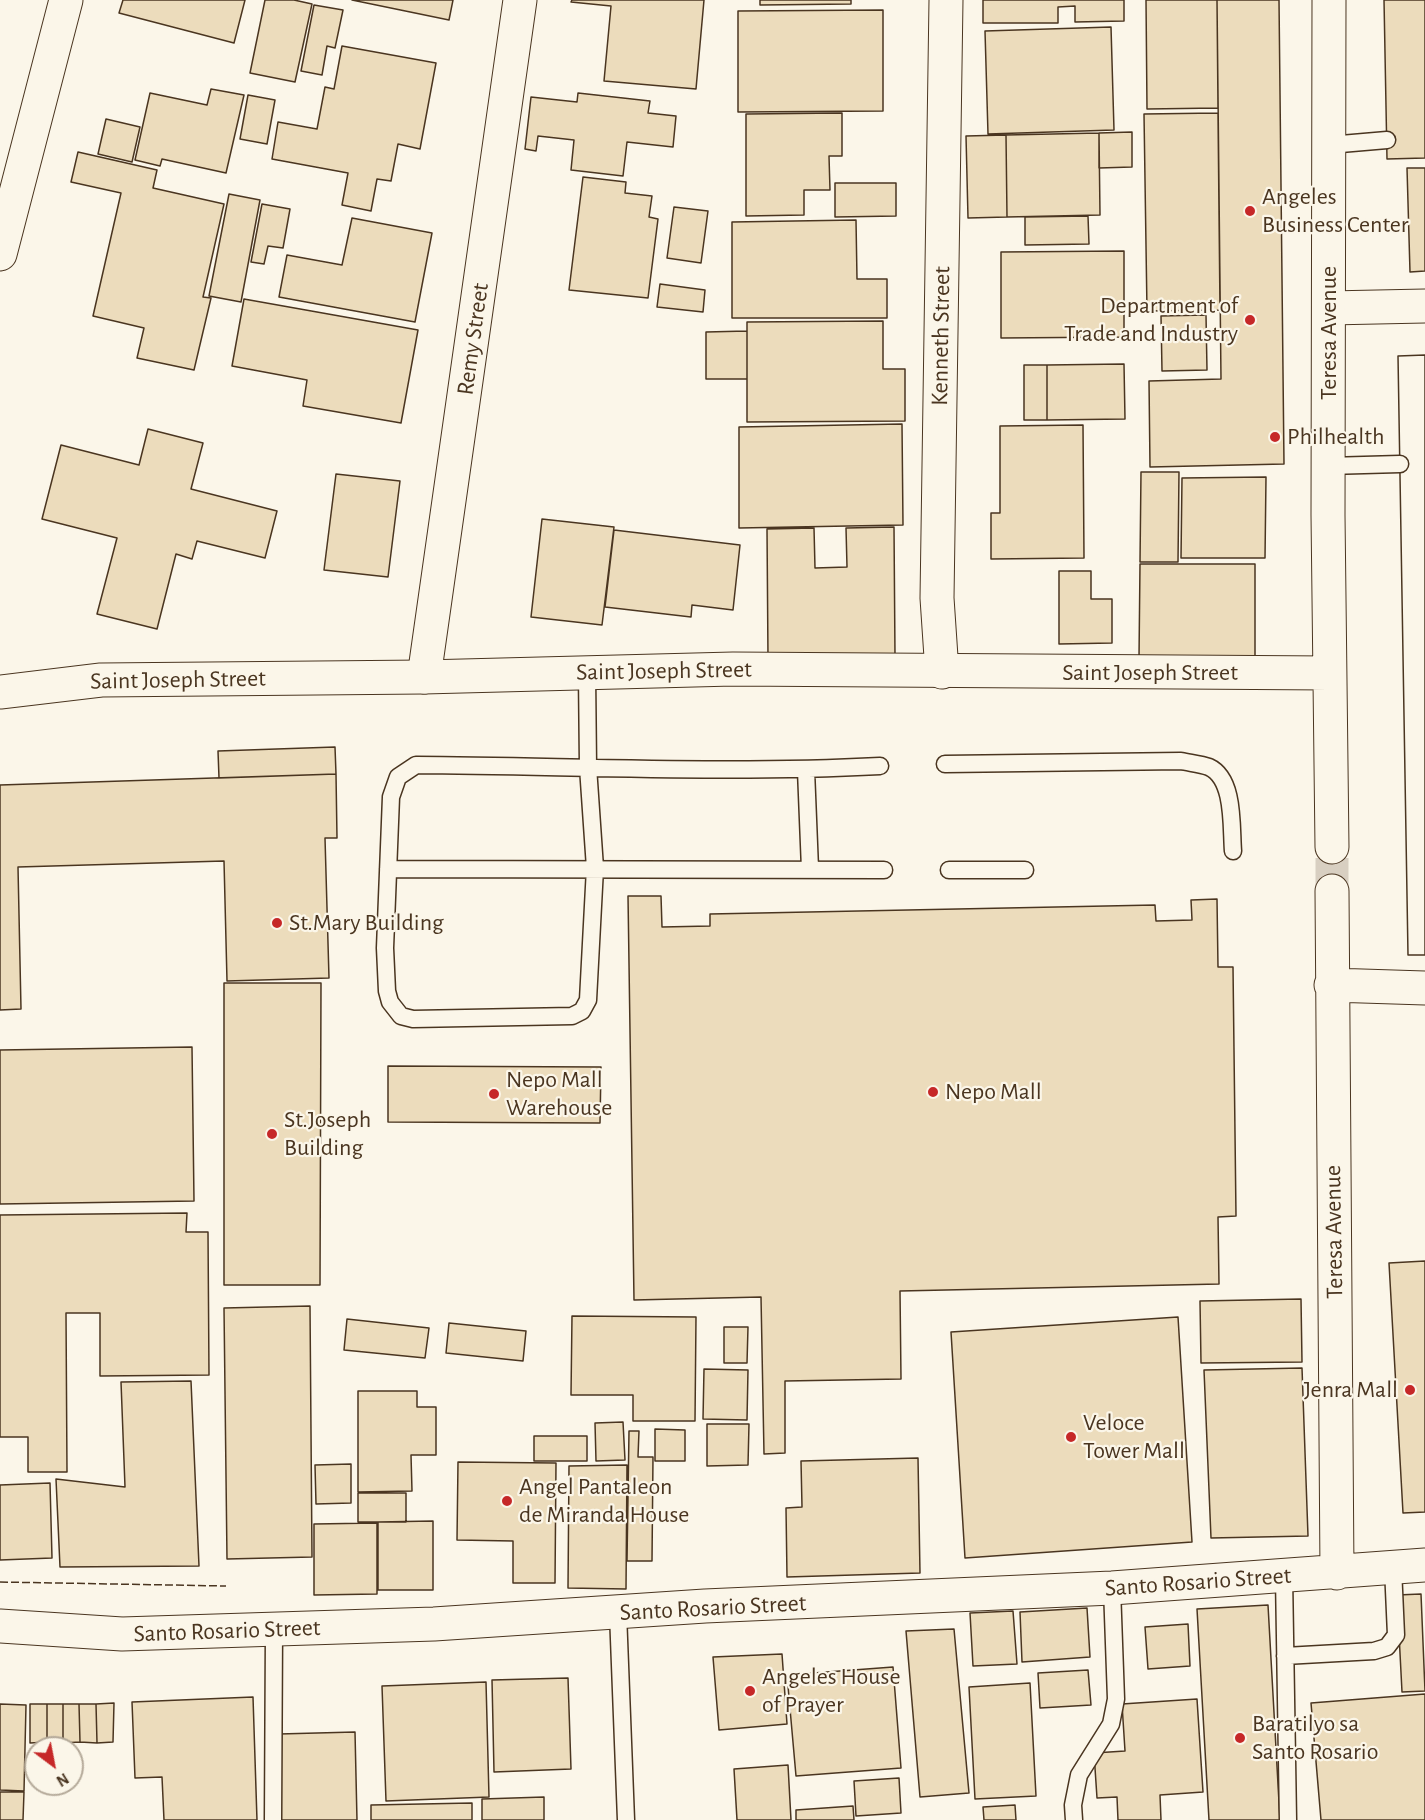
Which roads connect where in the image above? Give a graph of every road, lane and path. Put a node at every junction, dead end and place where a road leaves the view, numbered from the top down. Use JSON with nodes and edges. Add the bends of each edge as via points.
{"nodes":[{"id":1,"x":66,"y":0,"type":"edge"},
{"id":2,"x":520,"y":0,"type":"edge"},
{"id":3,"x":946,"y":0,"type":"edge"},
{"id":4,"x":1329,"y":0,"type":"edge"},
{"id":5,"x":1387,"y":140,"type":"dead end"},
{"id":6,"x":1329,"y":145,"type":"junction"},
{"id":7,"x":0,"y":254,"type":"edge"},
{"id":8,"x":1425,"y":306,"type":"edge"},
{"id":9,"x":1329,"y":308,"type":"junction"},
{"id":10,"x":1400,"y":464,"type":"dead end"},
{"id":11,"x":1328,"y":466,"type":"junction"},
{"id":12,"x":942,"y":672,"type":"junction"},
{"id":13,"x":587,"y":673,"type":"junction"},
{"id":14,"x":1329,"y":673,"type":"junction"},
{"id":15,"x":424,"y":677,"type":"junction"},
{"id":16,"x":2,"y":690,"type":"edge"},
{"id":17,"x":945,"y":764,"type":"dead end"},
{"id":18,"x":880,"y":766,"type":"dead end"},
{"id":19,"x":588,"y":767,"type":"junction"},
{"id":20,"x":806,"y":770,"type":"junction"},
{"id":21,"x":1325,"y":847,"type":"tunnel mouth"},
{"id":22,"x":1233,"y":851,"type":"dead end"},
{"id":23,"x":595,"y":868,"type":"junction"},
{"id":24,"x":388,"y":869,"type":"junction"},
{"id":25,"x":810,"y":869,"type":"junction"},
{"id":26,"x":884,"y":870,"type":"dead end"},
{"id":27,"x":950,"y":870,"type":"dead end"},
{"id":28,"x":1025,"y":870,"type":"dead end"},
{"id":29,"x":1332,"y":891,"type":"tunnel mouth"},
{"id":30,"x":1331,"y":985,"type":"junction"},
{"id":31,"x":1425,"y":988,"type":"edge"},
{"id":32,"x":1409,"y":1567,"type":"edge"},
{"id":33,"x":1337,"y":1573,"type":"junction"},
{"id":34,"x":1284,"y":1576,"type":"junction"},
{"id":35,"x":1112,"y":1588,"type":"junction"},
{"id":36,"x":618,"y":1613,"type":"junction"},
{"id":37,"x":0,"y":1626,"type":"edge"},
{"id":38,"x":274,"y":1629,"type":"junction"},
{"id":39,"x":1286,"y":1656,"type":"junction"},
{"id":40,"x":273,"y":1820,"type":"edge"},
{"id":41,"x":626,"y":1820,"type":"edge"},
{"id":42,"x":1074,"y":1820,"type":"edge"},
{"id":43,"x":1288,"y":1820,"type":"edge"}],
"edges":[{"from":1,"to":7,"type":"street"},
{"from":2,"to":15,"type":"street","name":"Remy Street"},
{"from":3,"to":12,"type":"street","name":"Kenneth Street","via":[[937,598]]},
{"from":4,"to":6,"type":"street","name":"Teresa Avenue"},
{"from":5,"to":6,"type":"lane"},
{"from":6,"to":9,"type":"street","name":"Teresa Avenue"},
{"from":8,"to":9,"type":"street"},
{"from":9,"to":11,"type":"street","name":"Teresa Avenue"},
{"from":10,"to":11,"type":"lane"},
{"from":11,"to":14,"type":"street","name":"Teresa Avenue"},
{"from":12,"to":13,"type":"street","name":"Saint Joseph Street","via":[[733,669]]},
{"from":12,"to":14,"type":"street","name":"Saint Joseph Street"},
{"from":13,"to":15,"type":"street","name":"Saint Joseph Street"},
{"from":13,"to":19,"type":"lane"},
{"from":14,"to":21,"type":"street","name":"Teresa Avenue"},
{"from":15,"to":16,"type":"street","name":"Saint Joseph Street","via":[[101,680]]},
{"from":17,"to":22,"type":"lane","via":[[1181,761],[1208,767],[1226,785]]},
{"from":18,"to":20,"type":"lane"},
{"from":19,"to":20,"type":"lane"},
{"from":19,"to":23,"type":"lane"},
{"from":19,"to":24,"type":"lane","via":[[416,765],[398,777],[391,797]]},
{"from":20,"to":25,"type":"lane"},
{"from":23,"to":24,"type":"lane"},
{"from":23,"to":24,"type":"lane","via":[[588,1000],[582,1011],[572,1016],[413,1018],[401,1016],[387,991]]},
{"from":23,"to":25,"type":"lane"},
{"from":25,"to":26,"type":"lane"},
{"from":27,"to":28,"type":"lane"},
{"from":29,"to":30,"type":"street","name":"Teresa Avenue"},
{"from":30,"to":31,"type":"street"},
{"from":30,"to":33,"type":"street","name":"Teresa Avenue"},
{"from":32,"to":33,"type":"street","name":"Santo Rosario Street"},
{"from":32,"to":39,"type":"lane","via":[[1396,1635],[1387,1647]]},
{"from":33,"to":34,"type":"street","name":"Santo Rosario Street"},
{"from":34,"to":35,"type":"street","name":"Santo Rosario Street"},
{"from":34,"to":39,"type":"lane"},
{"from":35,"to":36,"type":"street","name":"Santo Rosario Street"},
{"from":35,"to":42,"type":"lane","via":[[1116,1699],[1111,1724],[1079,1774]]},
{"from":36,"to":38,"type":"street","name":"Santo Rosario Street"},
{"from":36,"to":41,"type":"lane"},
{"from":37,"to":38,"type":"street","name":"Santo Rosario Street","via":[[122,1634]]},
{"from":38,"to":40,"type":"lane"},
{"from":39,"to":43,"type":"lane"}]}
